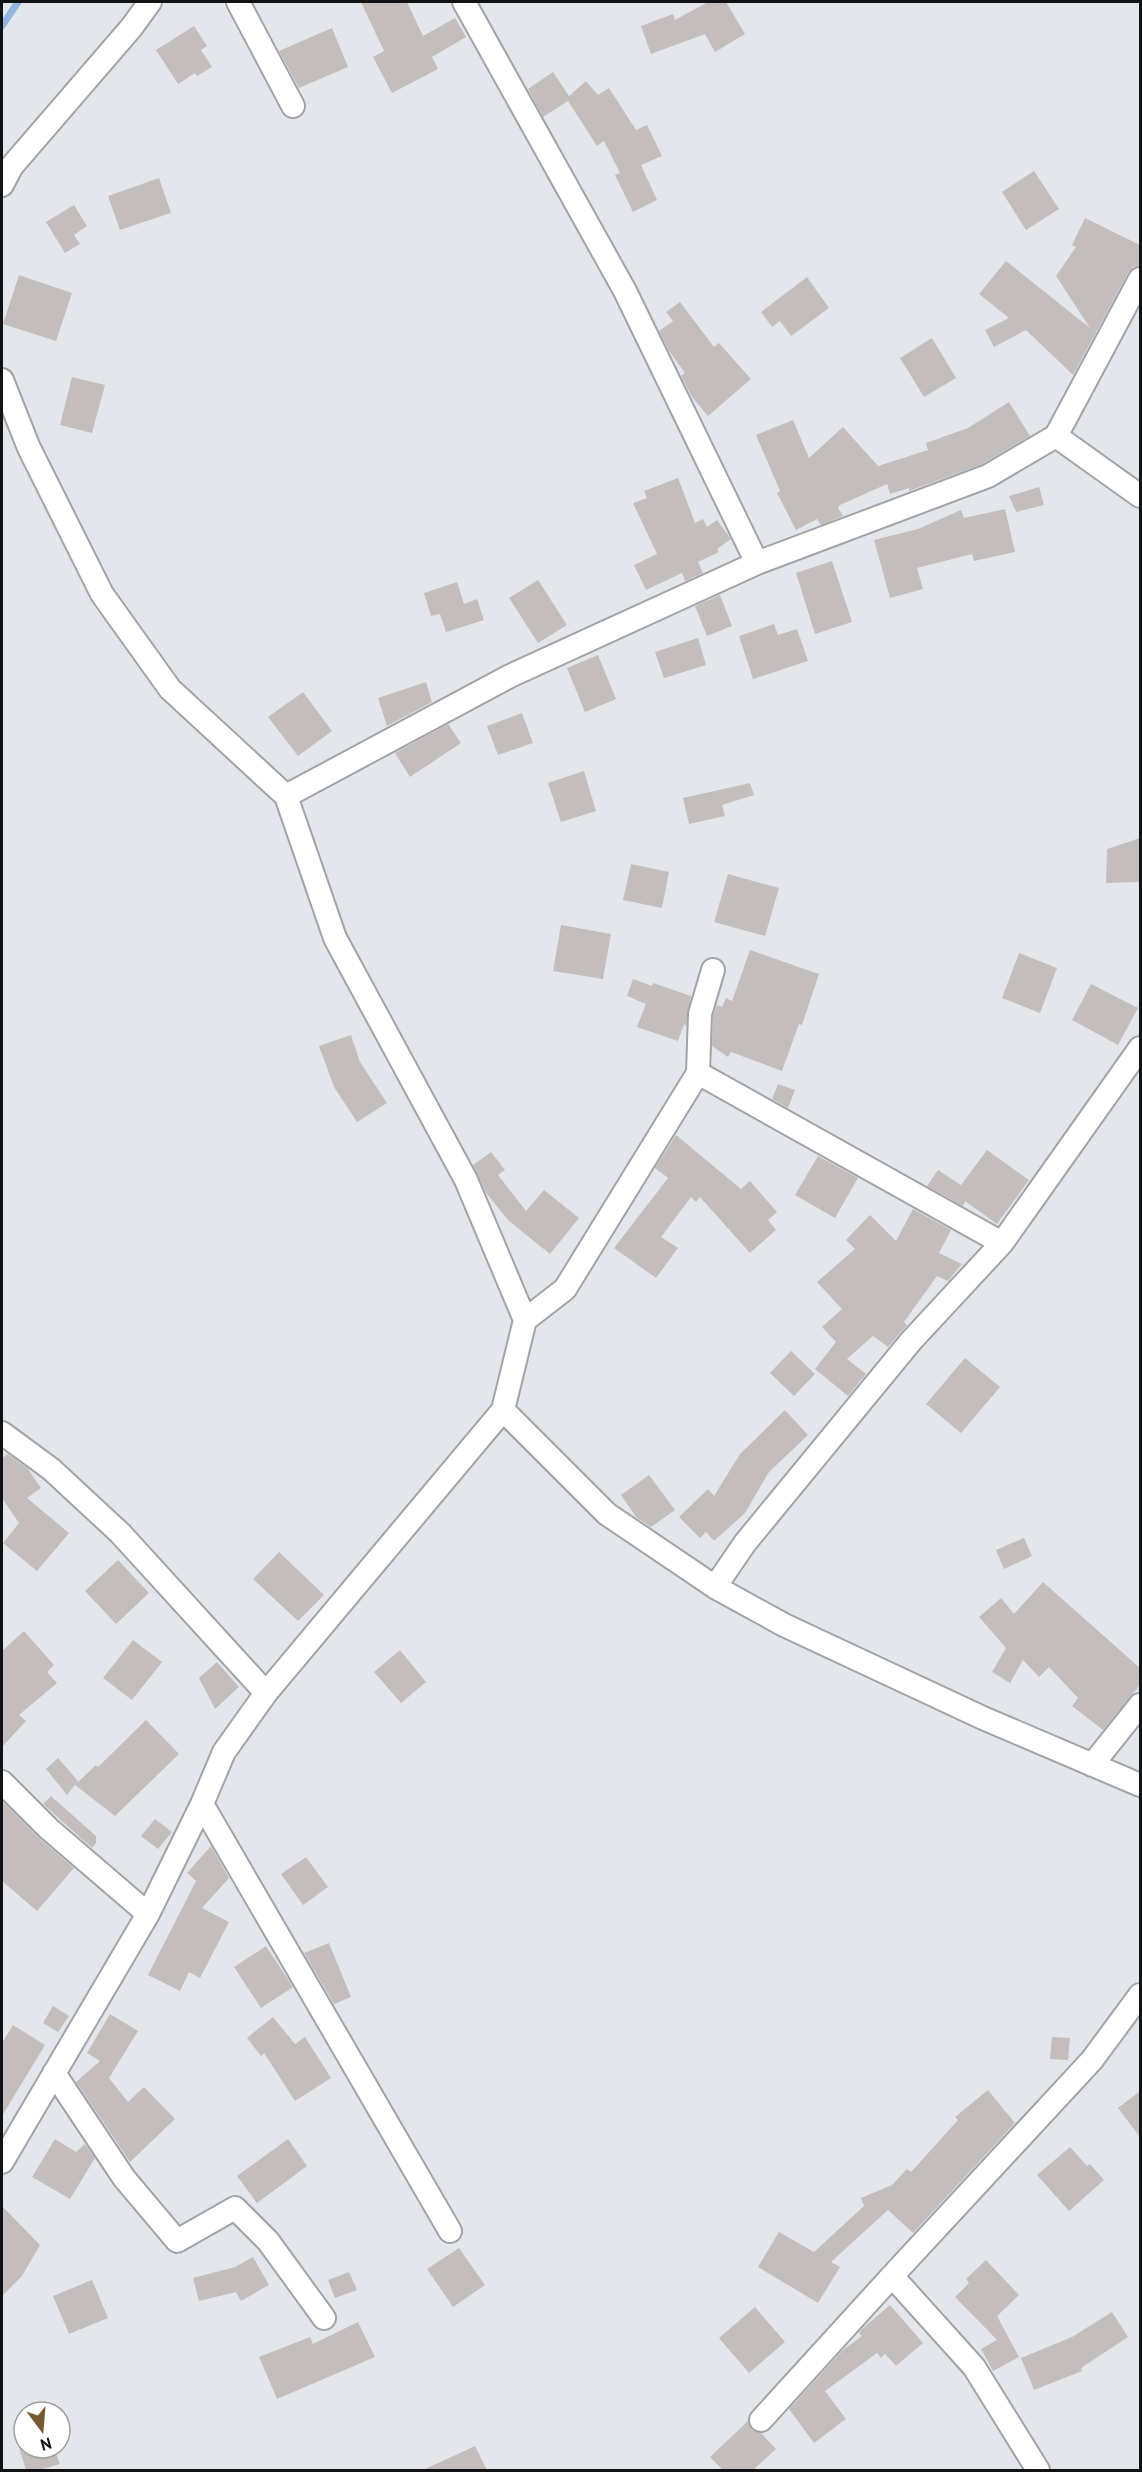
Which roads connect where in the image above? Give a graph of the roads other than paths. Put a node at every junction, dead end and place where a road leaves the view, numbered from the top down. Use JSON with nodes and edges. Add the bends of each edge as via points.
{"nodes":[{"id":1,"x":150,"y":2,"type":"edge"},
{"id":2,"x":238,"y":2,"type":"edge"},
{"id":3,"x":464,"y":2,"type":"edge"},
{"id":4,"x":293,"y":106,"type":"dead end"},
{"id":5,"x":2,"y":185,"type":"edge"},
{"id":6,"x":1140,"y":279,"type":"edge"},
{"id":7,"x":2,"y":380,"type":"edge"},
{"id":8,"x":1056,"y":436,"type":"junction"},
{"id":9,"x":1140,"y":496,"type":"edge"},
{"id":10,"x":757,"y":563,"type":"junction"},
{"id":11,"x":286,"y":796,"type":"junction"},
{"id":12,"x":713,"y":970,"type":"dead end"},
{"id":13,"x":1140,"y":1048,"type":"edge"},
{"id":14,"x":698,"y":1073,"type":"junction"},
{"id":15,"x":1002,"y":1243,"type":"junction"},
{"id":16,"x":525,"y":1320,"type":"junction"},
{"id":17,"x":503,"y":1410,"type":"junction"},
{"id":18,"x":2,"y":1433,"type":"edge"},
{"id":19,"x":715,"y":1587,"type":"junction"},
{"id":20,"x":266,"y":1693,"type":"junction"},
{"id":21,"x":1140,"y":1705,"type":"edge"},
{"id":22,"x":1092,"y":1765,"type":"junction"},
{"id":23,"x":2,"y":1782,"type":"edge"},
{"id":24,"x":1140,"y":1785,"type":"edge"},
{"id":25,"x":202,"y":1804,"type":"junction"},
{"id":26,"x":148,"y":1914,"type":"junction"},
{"id":27,"x":1140,"y":1995,"type":"edge"},
{"id":28,"x":54,"y":2073,"type":"junction"},
{"id":29,"x":2,"y":2162,"type":"edge"},
{"id":30,"x":450,"y":2231,"type":"dead end"},
{"id":31,"x":892,"y":2276,"type":"junction"},
{"id":32,"x":324,"y":2318,"type":"dead end"},
{"id":33,"x":761,"y":2420,"type":"dead end"},
{"id":34,"x":1038,"y":2470,"type":"edge"}],
"edges":[{"from":1,"to":5,"type":"street","via":[[12,166]]},
{"from":2,"to":4,"type":"street"},
{"from":3,"to":10,"type":"street","via":[[626,291]]},
{"from":6,"to":8,"type":"street"},
{"from":7,"to":11,"type":"street","via":[[29,448],[102,594],[170,689]]},
{"from":8,"to":9,"type":"street"},
{"from":8,"to":10,"type":"street","via":[[988,477]]},
{"from":10,"to":11,"type":"street","via":[[510,676]]},
{"from":11,"to":16,"type":"street","via":[[335,938],[466,1180]]},
{"from":12,"to":14,"type":"street","via":[[700,1014]]},
{"from":13,"to":15,"type":"street"},
{"from":14,"to":15,"type":"street"},
{"from":14,"to":16,"type":"street","via":[[565,1289]]},
{"from":15,"to":19,"type":"street","via":[[911,1341],[745,1543]]},
{"from":16,"to":17,"type":"street"},
{"from":17,"to":19,"type":"street","via":[[607,1514]]},
{"from":17,"to":20,"type":"street"},
{"from":18,"to":20,"type":"street","via":[[51,1468],[120,1533]]},
{"from":19,"to":22,"type":"street","via":[[794,1630]]},
{"from":20,"to":25,"type":"street","via":[[224,1752]]},
{"from":21,"to":22,"type":"street"},
{"from":22,"to":24,"type":"street"},
{"from":23,"to":26,"type":"street","via":[[49,1829]]},
{"from":25,"to":26,"type":"street"},
{"from":25,"to":30,"type":"street"},
{"from":26,"to":28,"type":"street"},
{"from":27,"to":31,"type":"street","via":[[1092,2060]]},
{"from":28,"to":29,"type":"street"},
{"from":28,"to":32,"type":"street","via":[[124,2178],[177,2241],[234,2208],[268,2241]]},
{"from":31,"to":33,"type":"street"},
{"from":31,"to":34,"type":"street","via":[[974,2367]]}]}
